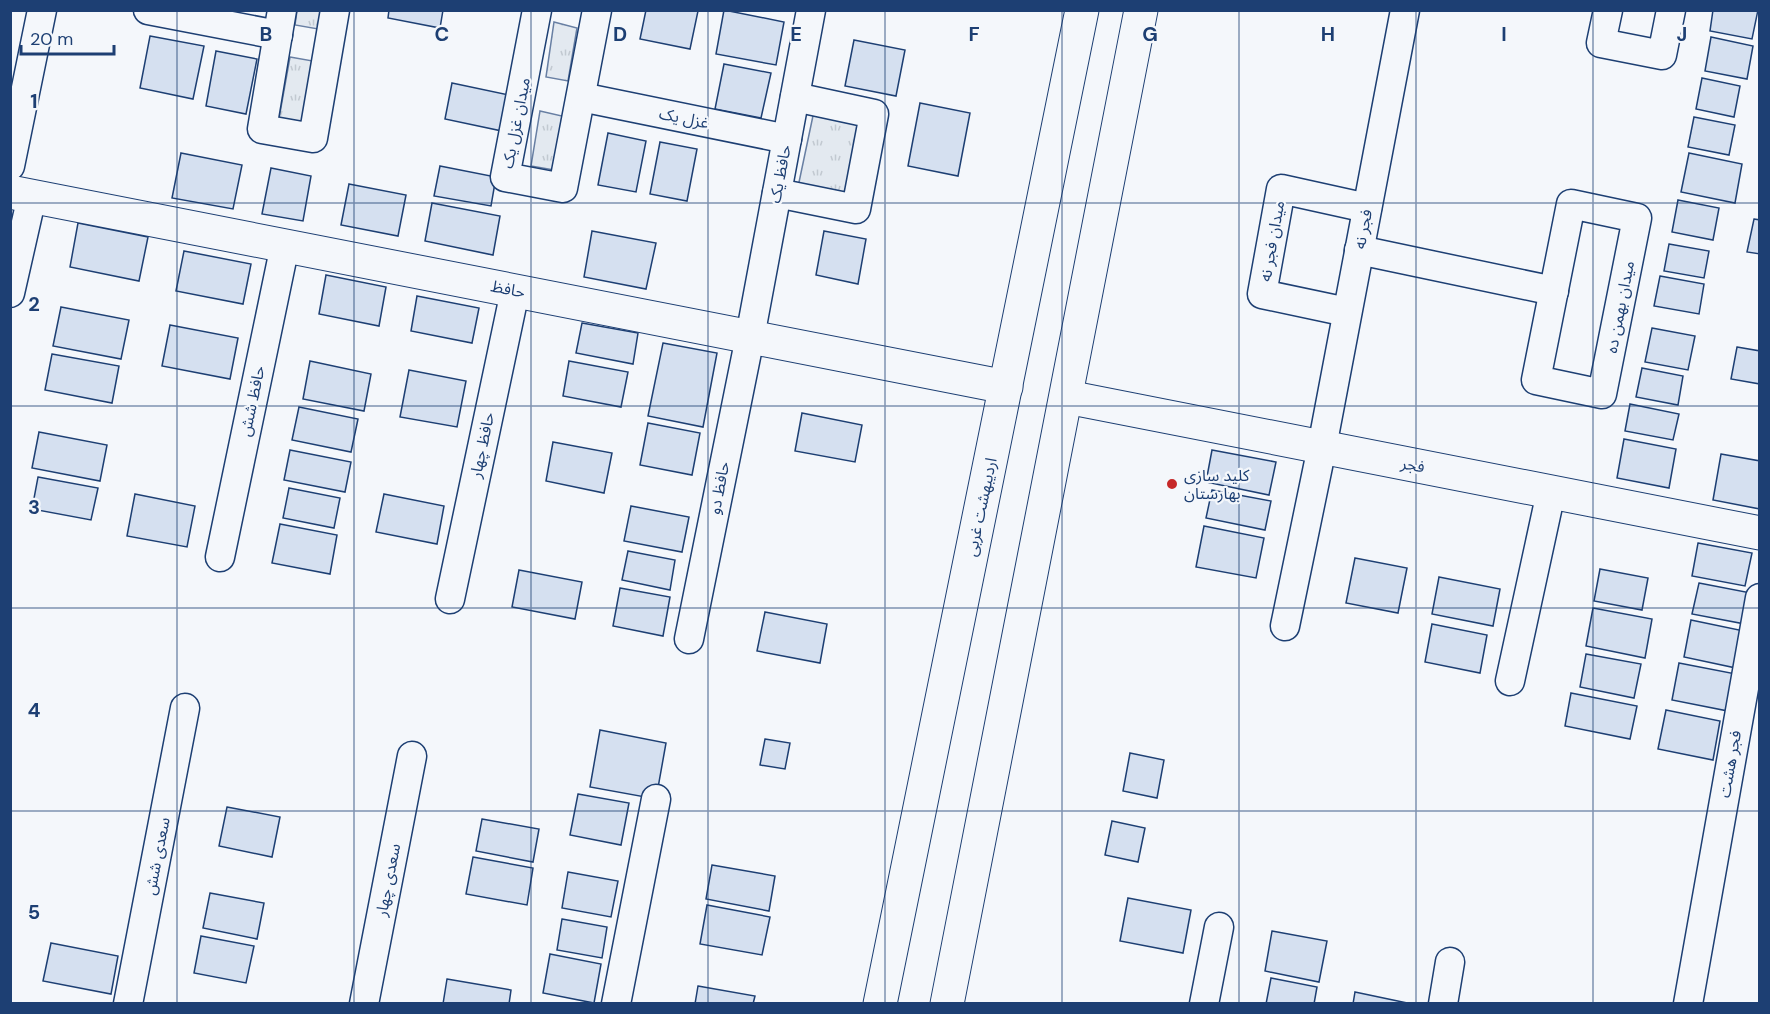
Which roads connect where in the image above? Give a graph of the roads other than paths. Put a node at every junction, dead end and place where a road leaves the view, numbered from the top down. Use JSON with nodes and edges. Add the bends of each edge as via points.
{"nodes":[{"id":1,"x":42,"y":10,"type":"edge"},
{"id":2,"x":148,"y":10,"type":"edge"},
{"id":3,"x":335,"y":10,"type":"edge"},
{"id":4,"x":537,"y":10,"type":"edge"},
{"id":5,"x":597,"y":10,"type":"edge"},
{"id":6,"x":811,"y":10,"type":"edge"},
{"id":7,"x":1082,"y":10,"type":"edge"},
{"id":8,"x":1141,"y":10,"type":"edge"},
{"id":9,"x":1405,"y":10,"type":"edge"},
{"id":10,"x":1608,"y":10,"type":"edge"},
{"id":11,"x":1671,"y":10,"type":"edge"},
{"id":12,"x":280,"y":23,"type":"edge"},
{"id":13,"x":22,"y":55,"type":"edge"},
{"id":14,"x":581,"y":97,"type":"junction"},
{"id":15,"x":795,"y":98,"type":"junction"},
{"id":16,"x":787,"y":139,"type":"junction"},
{"id":17,"x":10,"y":166,"type":"edge"},
{"id":18,"x":777,"y":193,"type":"junction"},
{"id":19,"x":21,"y":194,"type":"edge"},
{"id":20,"x":1367,"y":208,"type":"junction"},
{"id":21,"x":285,"y":245,"type":"junction"},
{"id":22,"x":1359,"y":250,"type":"junction"},
{"id":23,"x":515,"y":291,"type":"junction"},
{"id":24,"x":1554,"y":291,"type":"junction"},
{"id":25,"x":10,"y":293,"type":"edge"},
{"id":26,"x":1347,"y":312,"type":"junction"},
{"id":27,"x":750,"y":337,"type":"junction"},
{"id":28,"x":1006,"y":387,"type":"junction"},
{"id":29,"x":1067,"y":397,"type":"junction"},
{"id":30,"x":1322,"y":447,"type":"junction"},
{"id":31,"x":1551,"y":492,"type":"junction"},
{"id":32,"x":1760,"y":533,"type":"edge"},
{"id":33,"x":220,"y":557,"type":"dead end"},
{"id":34,"x":1760,"y":598,"type":"edge"},
{"id":35,"x":450,"y":599,"type":"dead end"},
{"id":36,"x":1285,"y":626,"type":"dead end"},
{"id":37,"x":689,"y":639,"type":"dead end"},
{"id":38,"x":1510,"y":681,"type":"dead end"},
{"id":39,"x":185,"y":708,"type":"dead end"},
{"id":40,"x":412,"y":756,"type":"dead end"},
{"id":41,"x":656,"y":799,"type":"dead end"},
{"id":42,"x":1220,"y":927,"type":"dead end"},
{"id":43,"x":1450,"y":962,"type":"dead end"},
{"id":44,"x":128,"y":1004,"type":"edge"},
{"id":45,"x":364,"y":1004,"type":"edge"},
{"id":46,"x":616,"y":1004,"type":"edge"},
{"id":47,"x":880,"y":1004,"type":"edge"},
{"id":48,"x":946,"y":1004,"type":"edge"},
{"id":49,"x":1204,"y":1004,"type":"edge"},
{"id":50,"x":1443,"y":1004,"type":"edge"},
{"id":51,"x":1688,"y":1004,"type":"edge"}],
"edges":[{"from":1,"to":13,"type":"street"},
{"from":2,"to":12,"type":"street"},
{"from":3,"to":12,"type":"street","via":[[313,138],[262,129]]},
{"from":4,"to":14,"type":"street","name":"میدان غزل یک","via":[[505,177],[563,188]]},
{"from":5,"to":14,"type":"street","name":"میدان غزل یک"},
{"from":6,"to":15,"type":"street","name":"حافظ یک"},
{"from":7,"to":28,"type":"main road","name":"اردیبهشت غربی"},
{"from":8,"to":29,"type":"main road"},
{"from":9,"to":20,"type":"street","name":"فجر نه"},
{"from":10,"to":11,"type":"street","via":[[1601,43],[1662,55]]},
{"from":13,"to":17,"type":"street"},
{"from":14,"to":16,"type":"street","name":"غزل یک"},
{"from":15,"to":16,"type":"street","name":"حافظ یک"},
{"from":15,"to":18,"type":"street","via":[[874,114],[856,209]]},
{"from":16,"to":18,"type":"street","name":"حافظ یک"},
{"from":18,"to":27,"type":"street","name":"حافظ یک"},
{"from":19,"to":21,"type":"main road","name":"حافظ"},
{"from":19,"to":25,"type":"street"},
{"from":20,"to":22,"type":"street","name":"فجر نه"},
{"from":20,"to":26,"type":"street","name":"میدان فجر نه","via":[[1281,189],[1262,294]]},
{"from":21,"to":23,"type":"main road","name":"حافظ"},
{"from":21,"to":33,"type":"street","name":"حافظ شش"},
{"from":22,"to":24,"type":"street"},
{"from":22,"to":26,"type":"street","name":"فجر نه"},
{"from":23,"to":27,"type":"main road","name":"حافظ"},
{"from":23,"to":35,"type":"street","name":"حافظ چهار"},
{"from":24,"to":24,"type":"street","name":"میدان بهمن ده","via":[[1536,380],[1602,394],[1637,218],[1571,204]]},
{"from":26,"to":30,"type":"street","name":"فجر نه"},
{"from":27,"to":28,"type":"main road","name":"حافظ"},
{"from":27,"to":37,"type":"street","name":"حافظ دو"},
{"from":28,"to":47,"type":"main road","name":"اردیبهشت غربی"},
{"from":29,"to":30,"type":"main road","name":"فجر"},
{"from":29,"to":48,"type":"main road"},
{"from":30,"to":31,"type":"main road","name":"فجر"},
{"from":30,"to":36,"type":"street","name":"فجر نه"},
{"from":31,"to":32,"type":"main road","name":"فجر"},
{"from":31,"to":38,"type":"street"},
{"from":34,"to":51,"type":"street","name":"فجر هشت"},
{"from":39,"to":44,"type":"street","name":"سعدی شش"},
{"from":40,"to":45,"type":"street","name":"سعدی چهار"},
{"from":41,"to":46,"type":"street"},
{"from":42,"to":49,"type":"street"},
{"from":43,"to":50,"type":"street"}]}
